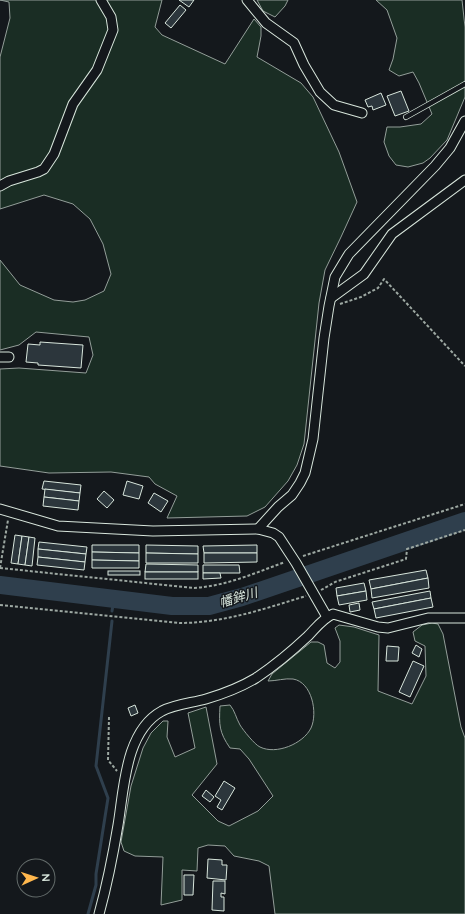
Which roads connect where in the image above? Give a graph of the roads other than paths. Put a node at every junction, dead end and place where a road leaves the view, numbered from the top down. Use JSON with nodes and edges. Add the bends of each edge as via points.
{"nodes":[{"id":1,"x":101,"y":0,"type":"edge"},
{"id":2,"x":247,"y":0,"type":"edge"},
{"id":3,"x":465,"y":84,"type":"edge"},
{"id":4,"x":362,"y":113,"type":"dead end"},
{"id":5,"x":406,"y":117,"type":"dead end"},
{"id":6,"x":465,"y":121,"type":"edge"},
{"id":7,"x":465,"y":180,"type":"edge"},
{"id":8,"x":0,"y":186,"type":"edge"},
{"id":9,"x":330,"y":302,"type":"junction"},
{"id":10,"x":0,"y":509,"type":"edge"},
{"id":11,"x":258,"y":529,"type":"junction"},
{"id":12,"x":327,"y":617,"type":"junction"},
{"id":13,"x":465,"y":618,"type":"edge"},
{"id":14,"x":99,"y":914,"type":"edge"}],
"edges":[{"from":1,"to":8,"type":"street","via":[[112,17],[113,30],[97,70],[73,104],[54,154],[44,169]]},
{"from":2,"to":4,"type":"street","via":[[266,23],[294,43],[320,92],[334,106]]},
{"from":3,"to":5,"type":"lane"},
{"from":6,"to":9,"type":"street","via":[[450,148],[435,166],[349,254],[335,277]]},
{"from":7,"to":9,"type":"street","via":[[392,234],[364,274]]},
{"from":9,"to":11,"type":"street","via":[[313,439],[305,473],[292,495]]},
{"from":10,"to":11,"type":"street","via":[[58,526],[153,531]]},
{"from":11,"to":12,"type":"street","via":[[279,537]]},
{"from":12,"to":13,"type":"street","via":[[333,614],[388,628],[428,618]]},
{"from":12,"to":14,"type":"street","via":[[275,664],[255,678],[218,695],[171,707],[154,717],[143,728],[131,752],[108,881]]}]}
